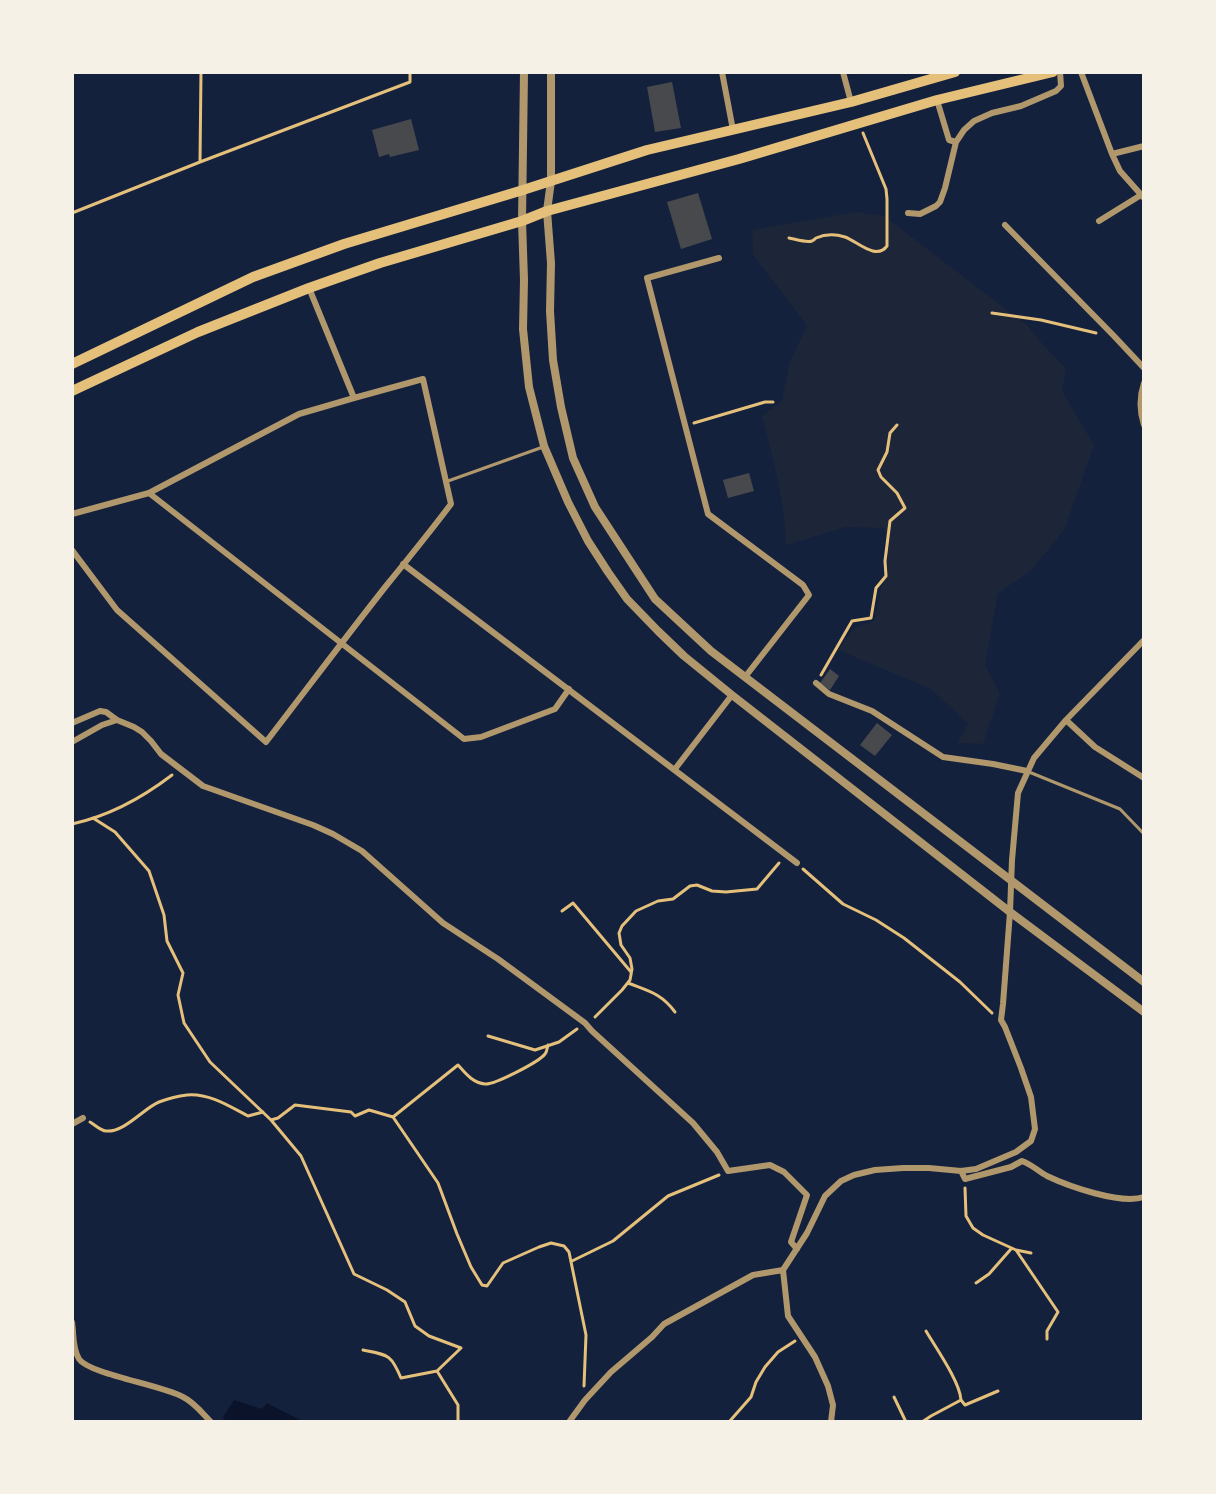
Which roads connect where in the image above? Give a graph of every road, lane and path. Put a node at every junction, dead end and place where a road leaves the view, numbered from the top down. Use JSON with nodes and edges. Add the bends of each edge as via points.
{"nodes":[{"id":1,"x":201,"y":72,"type":"edge"},
{"id":2,"x":410,"y":72,"type":"edge"},
{"id":3,"x":524,"y":72,"type":"edge"},
{"id":4,"x":551,"y":72,"type":"edge"},
{"id":5,"x":722,"y":72,"type":"edge"},
{"id":6,"x":843,"y":72,"type":"edge"},
{"id":7,"x":955,"y":72,"type":"edge"},
{"id":8,"x":1053,"y":72,"type":"edge"},
{"id":9,"x":1060,"y":72,"type":"edge"},
{"id":10,"x":1081,"y":72,"type":"edge"},
{"id":11,"x":937,"y":100,"type":"junction"},
{"id":12,"x":851,"y":102,"type":"junction"},
{"id":13,"x":858,"y":123,"type":"junction"},
{"id":14,"x":733,"y":130,"type":"junction"},
{"id":15,"x":956,"y":142,"type":"junction"},
{"id":16,"x":1144,"y":146,"type":"edge"},
{"id":17,"x":1112,"y":154,"type":"junction"},
{"id":18,"x":200,"y":162,"type":"junction"},
{"id":19,"x":551,"y":181,"type":"junction"},
{"id":20,"x":523,"y":190,"type":"junction"},
{"id":21,"x":1142,"y":196,"type":"edge"},
{"id":22,"x":547,"y":211,"type":"junction"},
{"id":23,"x":72,"y":213,"type":"edge"},
{"id":24,"x":908,"y":213,"type":"dead end"},
{"id":25,"x":522,"y":221,"type":"junction"},
{"id":26,"x":1099,"y":221,"type":"dead end"},
{"id":27,"x":1005,"y":225,"type":"dead end"},
{"id":28,"x":789,"y":238,"type":"dead end"},
{"id":29,"x":719,"y":258,"type":"dead end"},
{"id":30,"x":309,"y":288,"type":"junction"},
{"id":31,"x":992,"y":313,"type":"dead end"},
{"id":32,"x":1111,"y":332,"type":"junction"},
{"id":33,"x":72,"y":364,"type":"edge"},
{"id":34,"x":1144,"y":368,"type":"edge"},
{"id":35,"x":1144,"y":383,"type":"edge"},
{"id":36,"x":72,"y":391,"type":"edge"},
{"id":37,"x":354,"y":398,"type":"junction"},
{"id":38,"x":773,"y":402,"type":"dead end"},
{"id":39,"x":685,"y":425,"type":"junction"},
{"id":40,"x":897,"y":425,"type":"dead end"},
{"id":41,"x":1144,"y":425,"type":"edge"},
{"id":42,"x":544,"y":446,"type":"junction"},
{"id":43,"x":446,"y":481,"type":"junction"},
{"id":44,"x":149,"y":493,"type":"junction"},
{"id":45,"x":72,"y":514,"type":"edge"},
{"id":46,"x":72,"y":550,"type":"edge"},
{"id":47,"x":403,"y":564,"type":"junction"},
{"id":48,"x":342,"y":642,"type":"junction"},
{"id":49,"x":1142,"y":645,"type":"edge"},
{"id":50,"x":745,"y":677,"type":"junction"},
{"id":51,"x":816,"y":683,"type":"joint"},
{"id":52,"x":569,"y":689,"type":"junction"},
{"id":53,"x":732,"y":695,"type":"junction"},
{"id":54,"x":117,"y":720,"type":"junction"},
{"id":55,"x":1066,"y":720,"type":"junction"},
{"id":56,"x":72,"y":723,"type":"edge"},
{"id":57,"x":72,"y":742,"type":"edge"},
{"id":58,"x":180,"y":769,"type":"junction"},
{"id":59,"x":675,"y":769,"type":"junction"},
{"id":60,"x":1027,"y":771,"type":"junction"},
{"id":61,"x":1144,"y":778,"type":"edge"},
{"id":62,"x":93,"y":818,"type":"junction"},
{"id":63,"x":72,"y":824,"type":"edge"},
{"id":64,"x":1144,"y":834,"type":"edge"},
{"id":65,"x":786,"y":855,"type":"junction"},
{"id":66,"x":797,"y":863,"type":"joint"},
{"id":67,"x":1011,"y":880,"type":"junction"},
{"id":68,"x":562,"y":911,"type":"dead end"},
{"id":69,"x":1010,"y":912,"type":"junction"},
{"id":70,"x":632,"y":972,"type":"junction"},
{"id":71,"x":1144,"y":982,"type":"edge"},
{"id":72,"x":628,"y":983,"type":"junction"},
{"id":73,"x":675,"y":1011,"type":"dead end"},
{"id":74,"x":1144,"y":1012,"type":"edge"},
{"id":75,"x":1001,"y":1020,"type":"junction"},
{"id":76,"x":585,"y":1023,"type":"junction"},
{"id":77,"x":488,"y":1035,"type":"dead end"},
{"id":78,"x":548,"y":1045,"type":"junction"},
{"id":79,"x":263,"y":1112,"type":"junction"},
{"id":80,"x":393,"y":1117,"type":"junction"},
{"id":81,"x":83,"y":1118,"type":"joint"},
{"id":82,"x":271,"y":1120,"type":"junction"},
{"id":83,"x":72,"y":1125,"type":"edge"},
{"id":84,"x":728,"y":1171,"type":"junction"},
{"id":85,"x":961,"y":1171,"type":"junction"},
{"id":86,"x":965,"y":1179,"type":"junction"},
{"id":87,"x":1144,"y":1197,"type":"edge"},
{"id":88,"x":797,"y":1249,"type":"junction"},
{"id":89,"x":1014,"y":1249,"type":"junction"},
{"id":90,"x":1031,"y":1253,"type":"dead end"},
{"id":91,"x":572,"y":1261,"type":"junction"},
{"id":92,"x":783,"y":1269,"type":"junction"},
{"id":93,"x":976,"y":1283,"type":"dead end"},
{"id":94,"x":72,"y":1322,"type":"edge"},
{"id":95,"x":926,"y":1331,"type":"dead end"},
{"id":96,"x":801,"y":1337,"type":"junction"},
{"id":97,"x":1047,"y":1339,"type":"dead end"},
{"id":98,"x":363,"y":1350,"type":"dead end"},
{"id":99,"x":437,"y":1371,"type":"junction"},
{"id":100,"x":998,"y":1391,"type":"dead end"},
{"id":101,"x":894,"y":1397,"type":"dead end"},
{"id":102,"x":585,"y":1400,"type":"junction"},
{"id":103,"x":961,"y":1400,"type":"junction"},
{"id":104,"x":211,"y":1422,"type":"edge"},
{"id":105,"x":458,"y":1422,"type":"edge"},
{"id":106,"x":569,"y":1422,"type":"edge"},
{"id":107,"x":729,"y":1422,"type":"edge"},
{"id":108,"x":831,"y":1422,"type":"edge"},
{"id":109,"x":906,"y":1422,"type":"edge"},
{"id":110,"x":922,"y":1422,"type":"edge"}],
"edges":[{"from":1,"to":18,"type":"path"},
{"from":2,"to":18,"type":"path","via":[[410,82]]},
{"from":3,"to":20,"type":"street"},
{"from":4,"to":19,"type":"street"},
{"from":5,"to":14,"type":"street"},
{"from":6,"to":12,"type":"street"},
{"from":7,"to":12,"type":"highway"},
{"from":8,"to":11,"type":"highway"},
{"from":9,"to":15,"type":"street","via":[[1061,86],[1056,91],[983,116],[964,130]]},
{"from":10,"to":17,"type":"street"},
{"from":11,"to":13,"type":"highway"},
{"from":11,"to":15,"type":"street","via":[[949,140]]},
{"from":12,"to":14,"type":"highway"},
{"from":13,"to":22,"type":"highway"},
{"from":13,"to":28,"type":"path","via":[[886,189],[887,246],[878,253],[842,236],[822,236],[812,241]]},
{"from":14,"to":19,"type":"highway","via":[[647,150]]},
{"from":15,"to":24,"type":"street","via":[[940,202],[920,214]]},
{"from":16,"to":17,"type":"street"},
{"from":17,"to":21,"type":"street","via":[[1120,171]]},
{"from":18,"to":23,"type":"path"},
{"from":19,"to":20,"type":"highway"},
{"from":19,"to":22,"type":"street"},
{"from":20,"to":25,"type":"street"},
{"from":20,"to":33,"type":"highway","via":[[344,244],[253,277]]},
{"from":21,"to":26,"type":"street"},
{"from":22,"to":25,"type":"highway"},
{"from":22,"to":50,"type":"street","via":[[553,360],[573,458],[595,507],[656,599]]},
{"from":25,"to":30,"type":"highway"},
{"from":25,"to":42,"type":"street","via":[[523,329],[529,387]]},
{"from":27,"to":32,"type":"street"},
{"from":29,"to":39,"type":"street","via":[[647,278]]},
{"from":30,"to":36,"type":"highway","via":[[198,332]]},
{"from":30,"to":37,"type":"street"},
{"from":31,"to":32,"type":"path","via":[[1103,335]]},
{"from":32,"to":34,"type":"street"},
{"from":35,"to":41,"type":"street","via":[[1140,399]]},
{"from":37,"to":43,"type":"street","via":[[423,379]]},
{"from":37,"to":44,"type":"street","via":[[299,414]]},
{"from":38,"to":39,"type":"path"},
{"from":39,"to":50,"type":"street","via":[[708,514],[803,585],[809,596]]},
{"from":40,"to":51,"type":"path","via":[[890,433],[887,452],[878,470],[905,508],[890,521],[886,576],[876,588],[871,618],[852,621]]},
{"from":42,"to":43,"type":"lane"},
{"from":42,"to":53,"type":"street","via":[[588,541],[627,599],[684,656]]},
{"from":43,"to":47,"type":"street","via":[[451,504]]},
{"from":44,"to":45,"type":"street"},
{"from":44,"to":48,"type":"street"},
{"from":46,"to":48,"type":"street","via":[[117,610],[266,742]]},
{"from":47,"to":48,"type":"street"},
{"from":47,"to":52,"type":"street"},
{"from":48,"to":52,"type":"street","via":[[464,739],[481,737],[555,709]]},
{"from":49,"to":55,"type":"street"},
{"from":50,"to":67,"type":"street"},
{"from":51,"to":60,"type":"street","via":[[829,694],[872,711],[943,757]]},
{"from":52,"to":59,"type":"street"},
{"from":53,"to":59,"type":"street"},
{"from":53,"to":69,"type":"street"},
{"from":54,"to":56,"type":"street","via":[[99,711]]},
{"from":54,"to":57,"type":"street"},
{"from":54,"to":58,"type":"street","via":[[142,732]]},
{"from":55,"to":60,"type":"street"},
{"from":55,"to":61,"type":"street","via":[[1095,747]]},
{"from":58,"to":62,"type":"path","via":[[148,793]]},
{"from":58,"to":76,"type":"street","via":[[214,791],[313,825],[362,851],[443,923],[498,958]]},
{"from":59,"to":65,"type":"street"},
{"from":60,"to":64,"type":"lane","via":[[1120,809]]},
{"from":60,"to":67,"type":"street","via":[[1018,793]]},
{"from":62,"to":63,"type":"path"},
{"from":62,"to":79,"type":"path","via":[[115,832],[149,872],[164,915],[167,941],[183,973],[178,994],[184,1023],[210,1062]]},
{"from":65,"to":66,"type":"street"},
{"from":65,"to":70,"type":"path","via":[[757,889],[726,892],[690,886],[673,899],[636,910],[619,933]]},
{"from":66,"to":75,"type":"path","via":[[843,904],[904,938]]},
{"from":67,"to":69,"type":"street"},
{"from":67,"to":71,"type":"street"},
{"from":68,"to":70,"type":"path","via":[[573,903]]},
{"from":69,"to":74,"type":"street"},
{"from":69,"to":75,"type":"street"},
{"from":70,"to":72,"type":"path"},
{"from":72,"to":73,"type":"path","via":[[658,995]]},
{"from":72,"to":76,"type":"path"},
{"from":75,"to":85,"type":"street","via":[[1028,1088],[1035,1129],[1031,1142],[1016,1152],[976,1169]]},
{"from":76,"to":78,"type":"path","via":[[559,1042]]},
{"from":76,"to":84,"type":"street","via":[[693,1123]]},
{"from":77,"to":78,"type":"path","via":[[535,1050]]},
{"from":78,"to":80,"type":"path","via":[[539,1059],[488,1084],[474,1081],[458,1065]]},
{"from":79,"to":81,"type":"path","via":[[248,1116],[220,1101],[188,1095],[158,1102],[114,1130],[105,1131]]},
{"from":79,"to":82,"type":"path"},
{"from":80,"to":82,"type":"path","via":[[369,1110],[355,1116],[351,1112],[295,1106]]},
{"from":80,"to":91,"type":"path","via":[[438,1184],[482,1285],[487,1286],[503,1263],[539,1246],[564,1246]]},
{"from":81,"to":83,"type":"street"},
{"from":82,"to":99,"type":"path","via":[[301,1156],[354,1274],[405,1302],[415,1326],[429,1336],[461,1348]]},
{"from":84,"to":88,"type":"street","via":[[770,1165],[784,1172],[807,1195],[791,1242]]},
{"from":84,"to":91,"type":"path","via":[[668,1196],[613,1241]]},
{"from":85,"to":86,"type":"street"},
{"from":85,"to":88,"type":"street","via":[[875,1170],[841,1181],[825,1196]]},
{"from":86,"to":87,"type":"street","via":[[1022,1161],[1076,1188],[1114,1198]]},
{"from":86,"to":89,"type":"path","via":[[966,1216],[973,1228]]},
{"from":88,"to":92,"type":"street"},
{"from":89,"to":90,"type":"path"},
{"from":89,"to":93,"type":"path"},
{"from":89,"to":97,"type":"path","via":[[1058,1312],[1047,1331]]},
{"from":91,"to":102,"type":"path","via":[[586,1335]]},
{"from":92,"to":96,"type":"street","via":[[788,1316]]},
{"from":92,"to":102,"type":"street","via":[[753,1275],[664,1323]]},
{"from":94,"to":104,"type":"street","via":[[79,1360],[90,1368],[185,1397]]},
{"from":95,"to":103,"type":"path"},
{"from":96,"to":107,"type":"path","via":[[778,1352],[765,1367],[751,1397]]},
{"from":96,"to":108,"type":"street","via":[[828,1386],[833,1405]]},
{"from":98,"to":99,"type":"path","via":[[385,1354],[394,1361],[402,1378]]},
{"from":99,"to":105,"type":"path","via":[[458,1405]]},
{"from":100,"to":103,"type":"path","via":[[965,1405]]},
{"from":101,"to":109,"type":"path"},
{"from":102,"to":106,"type":"street"},
{"from":103,"to":110,"type":"path"}]}
